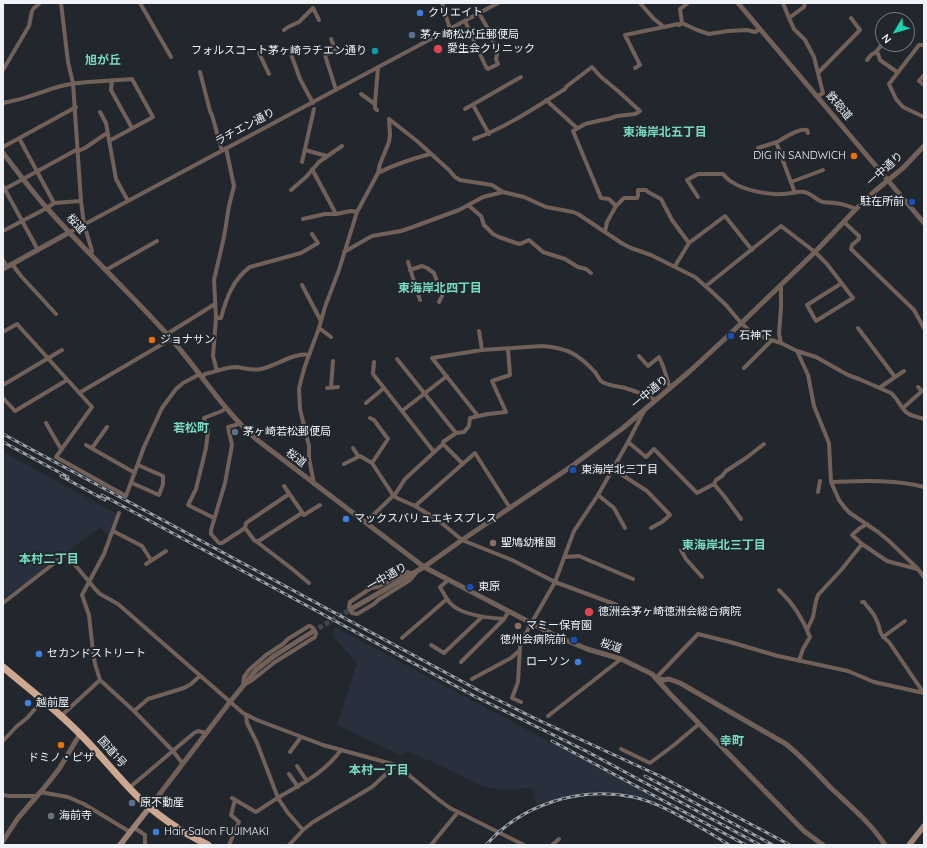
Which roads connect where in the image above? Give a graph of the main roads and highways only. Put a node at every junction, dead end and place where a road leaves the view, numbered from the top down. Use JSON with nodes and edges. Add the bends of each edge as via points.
{"nodes":[{"id":1,"x":3,"y":667,"type":"edge"},
{"id":2,"x":149,"y":808,"type":"junction"},
{"id":3,"x":924,"y":828,"type":"edge"},
{"id":4,"x":120,"y":845,"type":"edge"},
{"id":5,"x":208,"y":845,"type":"edge"},
{"id":6,"x":910,"y":845,"type":"edge"}],
"edges":[{"from":1,"to":2,"type":"highway","name":"国道1号","via":[[80,734]]},
{"from":2,"to":4,"type":"main road"},
{"from":2,"to":5,"type":"highway","name":"国道1号","via":[[173,826]]},
{"from":3,"to":6,"type":"main road"}]}
